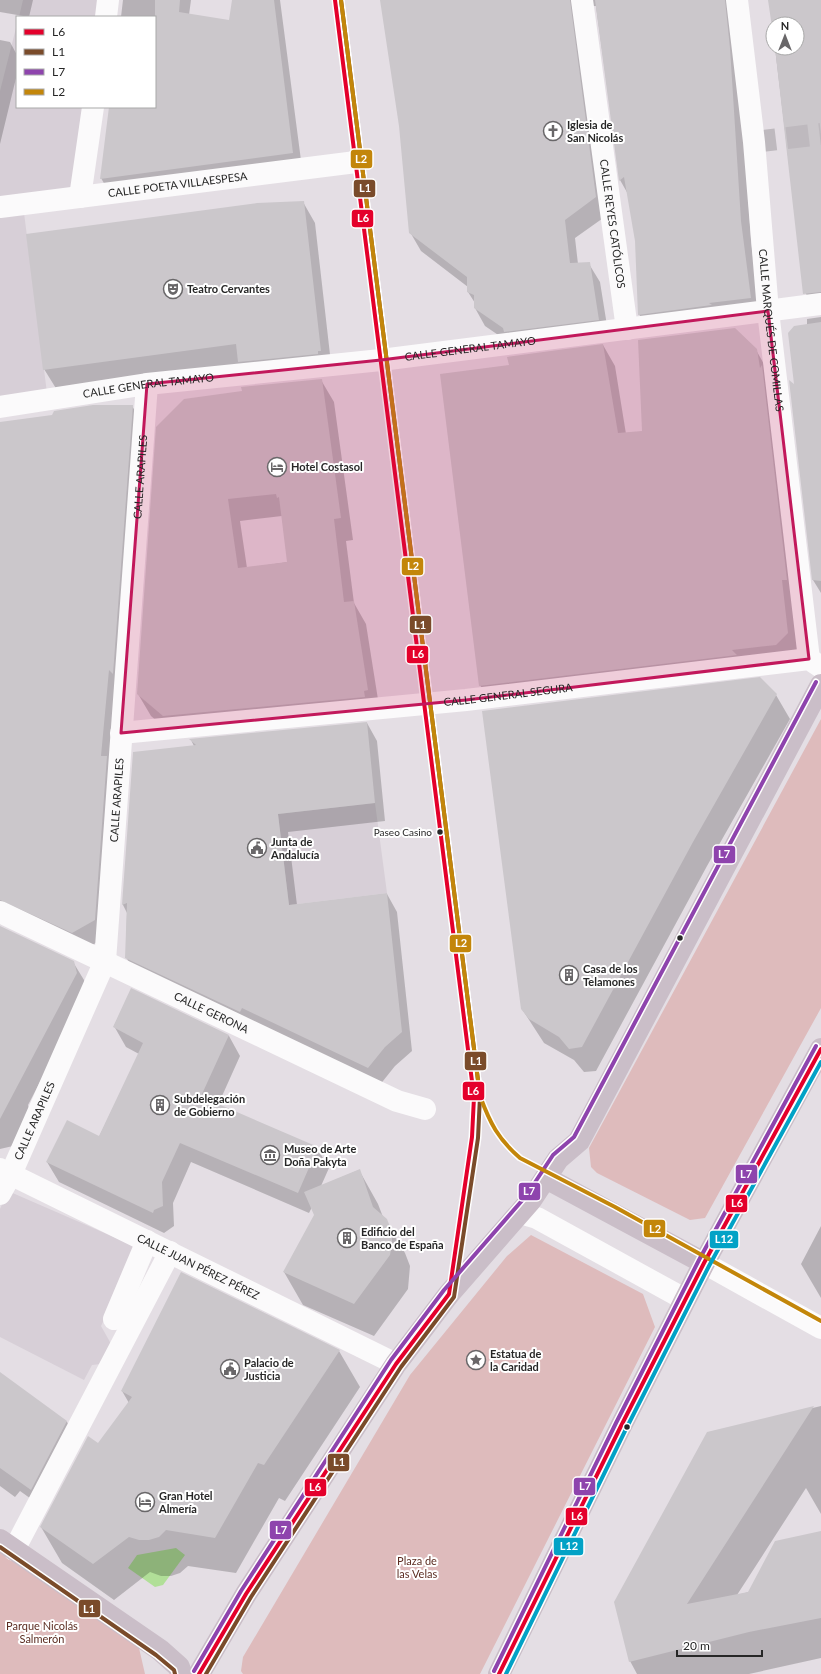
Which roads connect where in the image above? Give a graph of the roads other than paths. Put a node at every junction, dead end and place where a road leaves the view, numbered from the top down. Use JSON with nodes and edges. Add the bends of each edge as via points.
{"nodes":[{"id":1,"x":108,"y":0,"type":"edge"},
{"id":2,"x":582,"y":0,"type":"edge"},
{"id":3,"x":737,"y":0,"type":"edge"},
{"id":4,"x":106,"y":16,"type":"edge"},
{"id":5,"x":93,"y":108,"type":"edge"},
{"id":6,"x":356,"y":162,"type":"dead end"},
{"id":7,"x":80,"y":197,"type":"junction"},
{"id":8,"x":0,"y":207,"type":"edge"},
{"id":9,"x":821,"y":304,"type":"edge"},
{"id":10,"x":768,"y":311,"type":"junction"},
{"id":11,"x":628,"y":329,"type":"junction"},
{"id":12,"x":147,"y":384,"type":"junction"},
{"id":13,"x":0,"y":408,"type":"edge"},
{"id":14,"x":815,"y":663,"type":"edge"},
{"id":15,"x":821,"y":685,"type":"edge"},
{"id":16,"x":121,"y":733,"type":"junction"},
{"id":17,"x":0,"y":912,"type":"edge"},
{"id":18,"x":105,"y":961,"type":"junction"},
{"id":19,"x":821,"y":1048,"type":"edge"},
{"id":20,"x":425,"y":1109,"type":"dead end"},
{"id":21,"x":5,"y":1172,"type":"edge"},
{"id":22,"x":546,"y":1178,"type":"junction"},
{"id":23,"x":0,"y":1194,"type":"edge"},
{"id":24,"x":520,"y":1213,"type":"junction"},
{"id":25,"x":147,"y":1241,"type":"junction"},
{"id":26,"x":170,"y":1252,"type":"junction"},
{"id":27,"x":704,"y":1263,"type":"junction"},
{"id":28,"x":683,"y":1303,"type":"junction"},
{"id":29,"x":114,"y":1318,"type":"dead end"},
{"id":30,"x":821,"y":1328,"type":"edge"},
{"id":31,"x":396,"y":1364,"type":"junction"},
{"id":32,"x":7,"y":1545,"type":"edge"},
{"id":33,"x":181,"y":1674,"type":"edge"},
{"id":34,"x":199,"y":1674,"type":"edge"},
{"id":35,"x":499,"y":1674,"type":"edge"}],
"edges":[{"from":1,"to":4,"type":"street"},
{"from":2,"to":11,"type":"street","name":"CALLE REYES CATÓLICOS"},
{"from":3,"to":10,"type":"street","name":"CALLE MARQUÉS DE COMILLAS","via":[[754,142]]},
{"from":5,"to":7,"type":"street"},
{"from":6,"to":7,"type":"street","name":"CALLE POETA VILLAESPESA"},
{"from":7,"to":8,"type":"street","name":"CALLE POETA VILLAESPESA"},
{"from":9,"to":10,"type":"street","name":"CALLE GENERAL TAMAYO"},
{"from":10,"to":11,"type":"street","name":"CALLE GENERAL TAMAYO"},
{"from":10,"to":14,"type":"street","name":"CALLE MARQUÉS DE COMILLAS"},
{"from":11,"to":12,"type":"street","name":"CALLE GENERAL TAMAYO","via":[[381,360]]},
{"from":12,"to":13,"type":"street","name":"CALLE GENERAL TAMAYO"},
{"from":12,"to":16,"type":"street","name":"CALLE ARAPILES"},
{"from":14,"to":16,"type":"street","name":"CALLE GENERAL SEGURA"},
{"from":15,"to":22,"type":"main road","via":[[579,1141],[558,1159]]},
{"from":16,"to":18,"type":"street","name":"CALLE ARAPILES"},
{"from":17,"to":18,"type":"street","name":"CALLE GERONA"},
{"from":18,"to":20,"type":"street","name":"CALLE GERONA","via":[[397,1101]]},
{"from":18,"to":21,"type":"street","name":"CALLE ARAPILES"},
{"from":19,"to":27,"type":"main road"},
{"from":21,"to":23,"type":"street","name":"CALLE ARAPILES"},
{"from":21,"to":25,"type":"street","name":"CALLE JUAN PÉREZ PÉREZ"},
{"from":22,"to":24,"type":"main road"},
{"from":22,"to":27,"type":"main road"},
{"from":24,"to":28,"type":"street","via":[[537,1218],[677,1295]]},
{"from":24,"to":31,"type":"main road","via":[[449,1294]]},
{"from":25,"to":26,"type":"street","name":"CALLE JUAN PÉREZ PÉREZ"},
{"from":25,"to":29,"type":"street"},
{"from":26,"to":31,"type":"street","name":"CALLE JUAN PÉREZ PÉREZ"},
{"from":26,"to":32,"type":"street"},
{"from":27,"to":28,"type":"main road"},
{"from":27,"to":30,"type":"street"},
{"from":28,"to":35,"type":"main road"},
{"from":31,"to":34,"type":"main road","via":[[246,1594]]},
{"from":32,"to":33,"type":"main road","via":[[160,1650],[179,1667]]}]}
